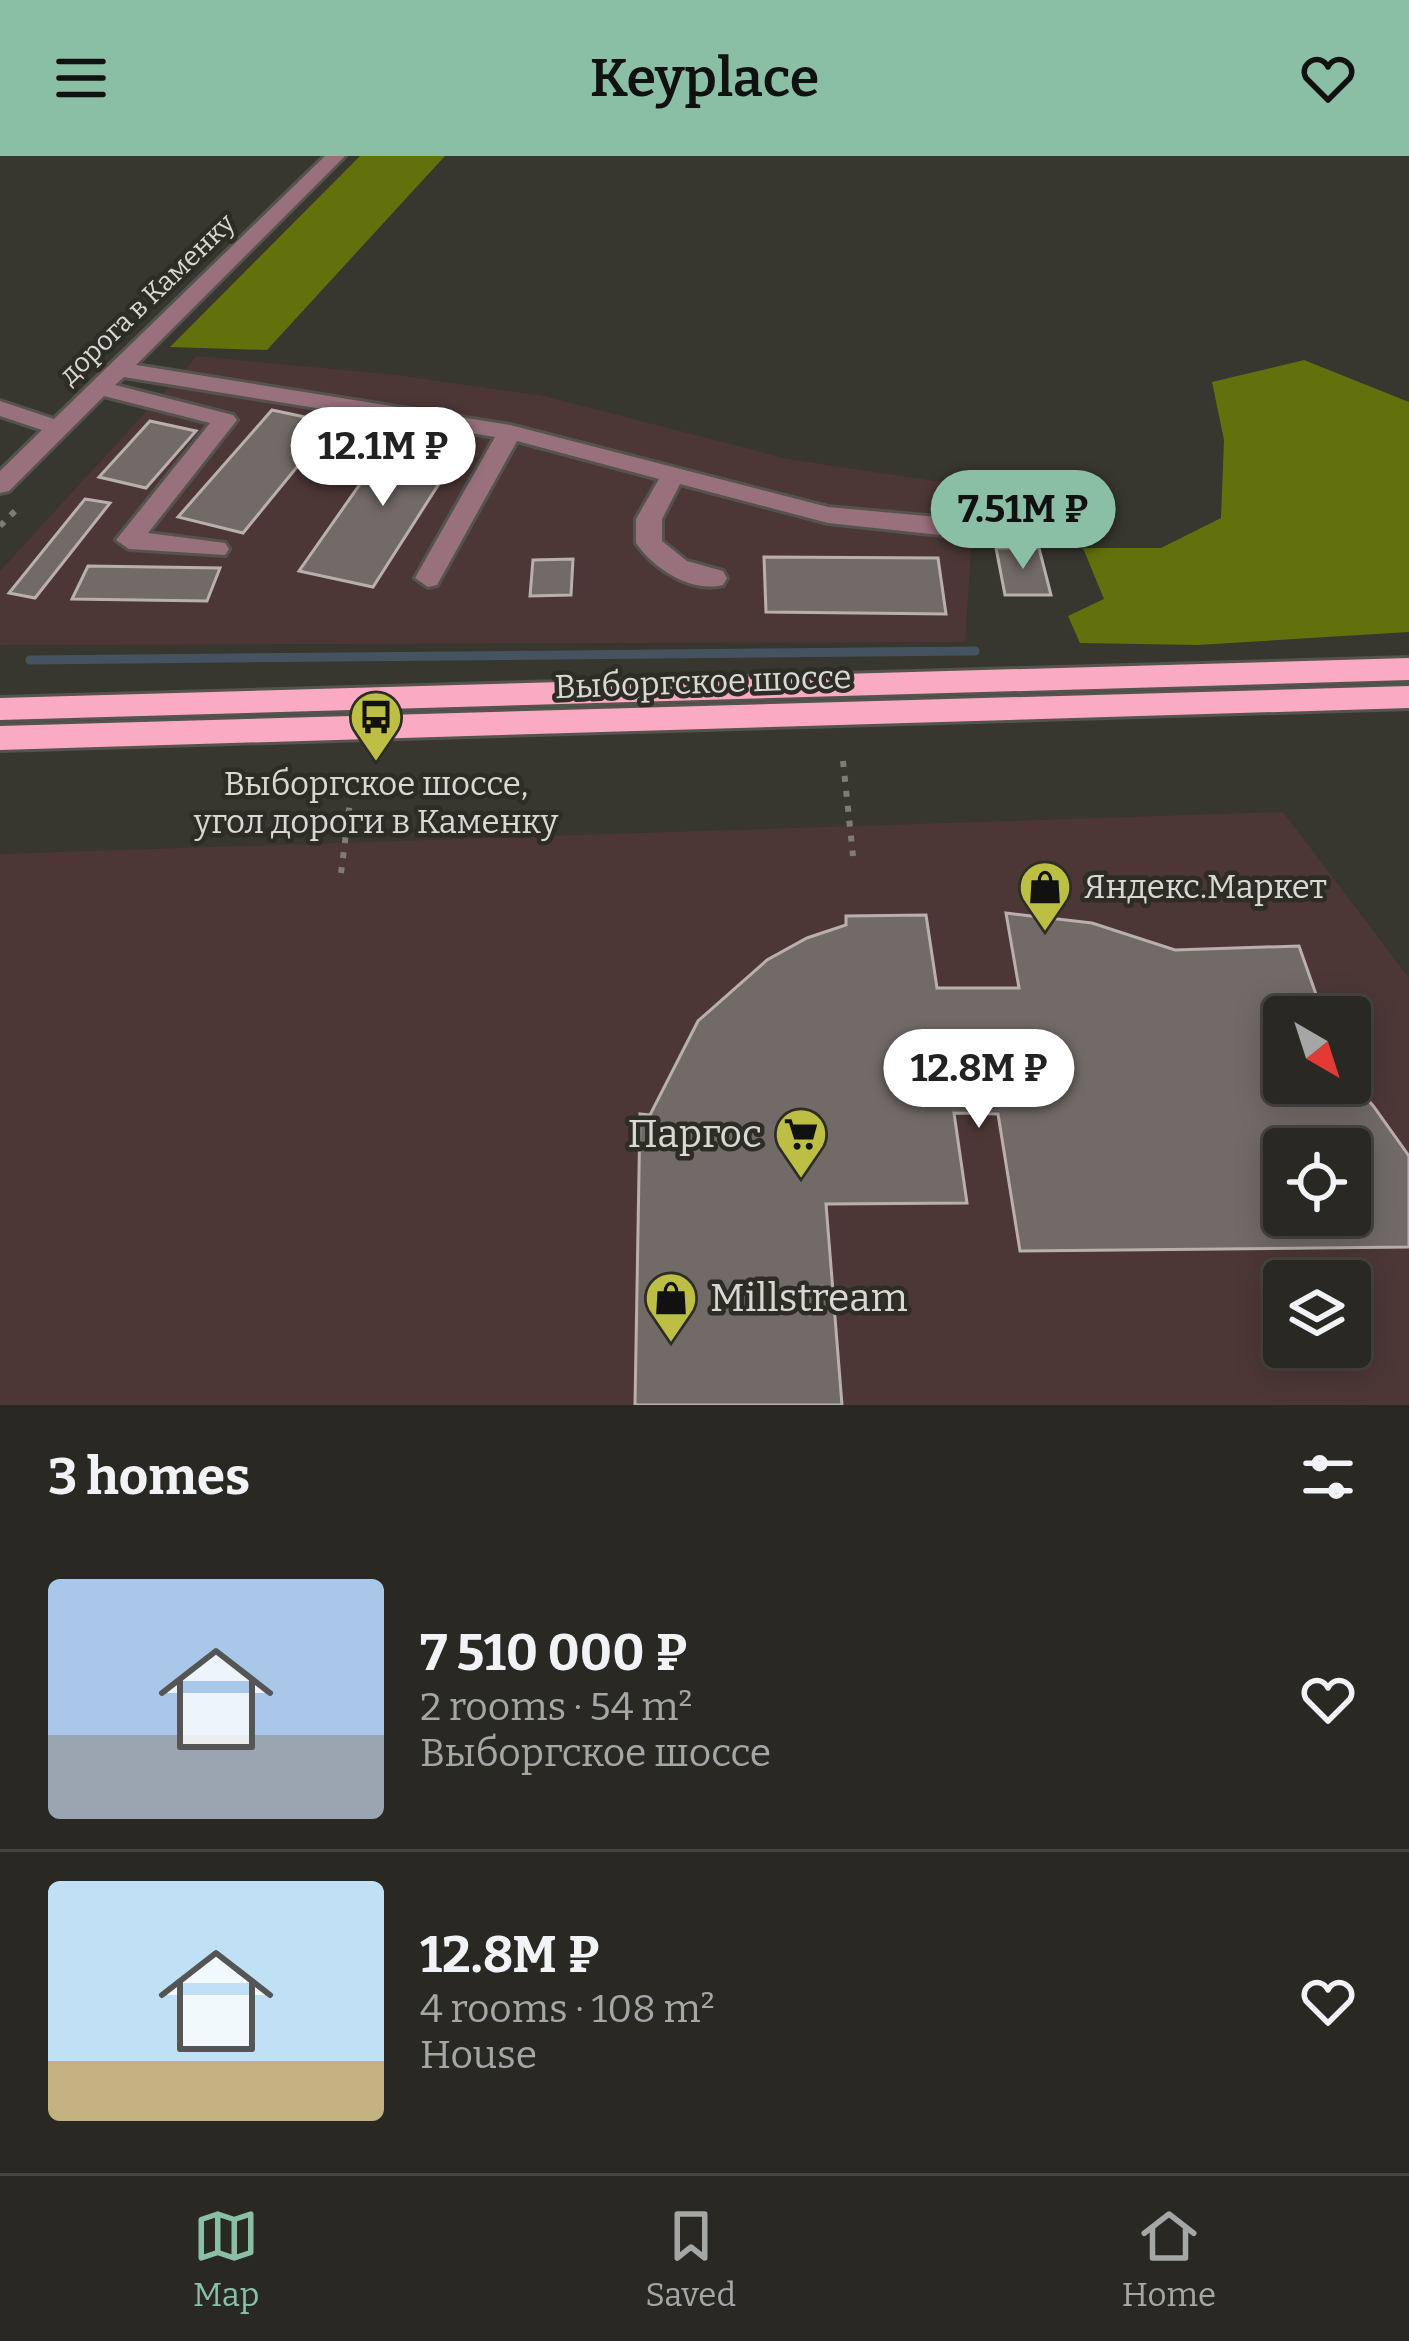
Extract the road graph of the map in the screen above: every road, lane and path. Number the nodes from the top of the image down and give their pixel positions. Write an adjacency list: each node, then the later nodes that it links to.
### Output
1 (336, 156): 2 (street, дорога в Каменку)
2 (109, 378): 4 (street, дорога в Каменку); 5 (street); 11 (street)
3 (0, 408): 4 (street)
4 (58, 428): 7 (street, дорога в Каменку)
5 (509, 432): 6 (street); 12 (street)
6 (673, 475): 10 (street); 13 (street)
7 (0, 485)
8 (22, 504): 9 (path)
9 (0, 526)
10 (959, 528)
11 (216, 550)
12 (428, 578)
13 (714, 578)
14 (1409, 669): 16 (main road, Выборгское шоссе)
15 (1409, 698): 17 (main road, Выборгское шоссе)
16 (0, 709)
17 (0, 738)
18 (843, 761): 20 (path)
19 (353, 778): 21 (path)
20 (853, 856)
21 (341, 873)

